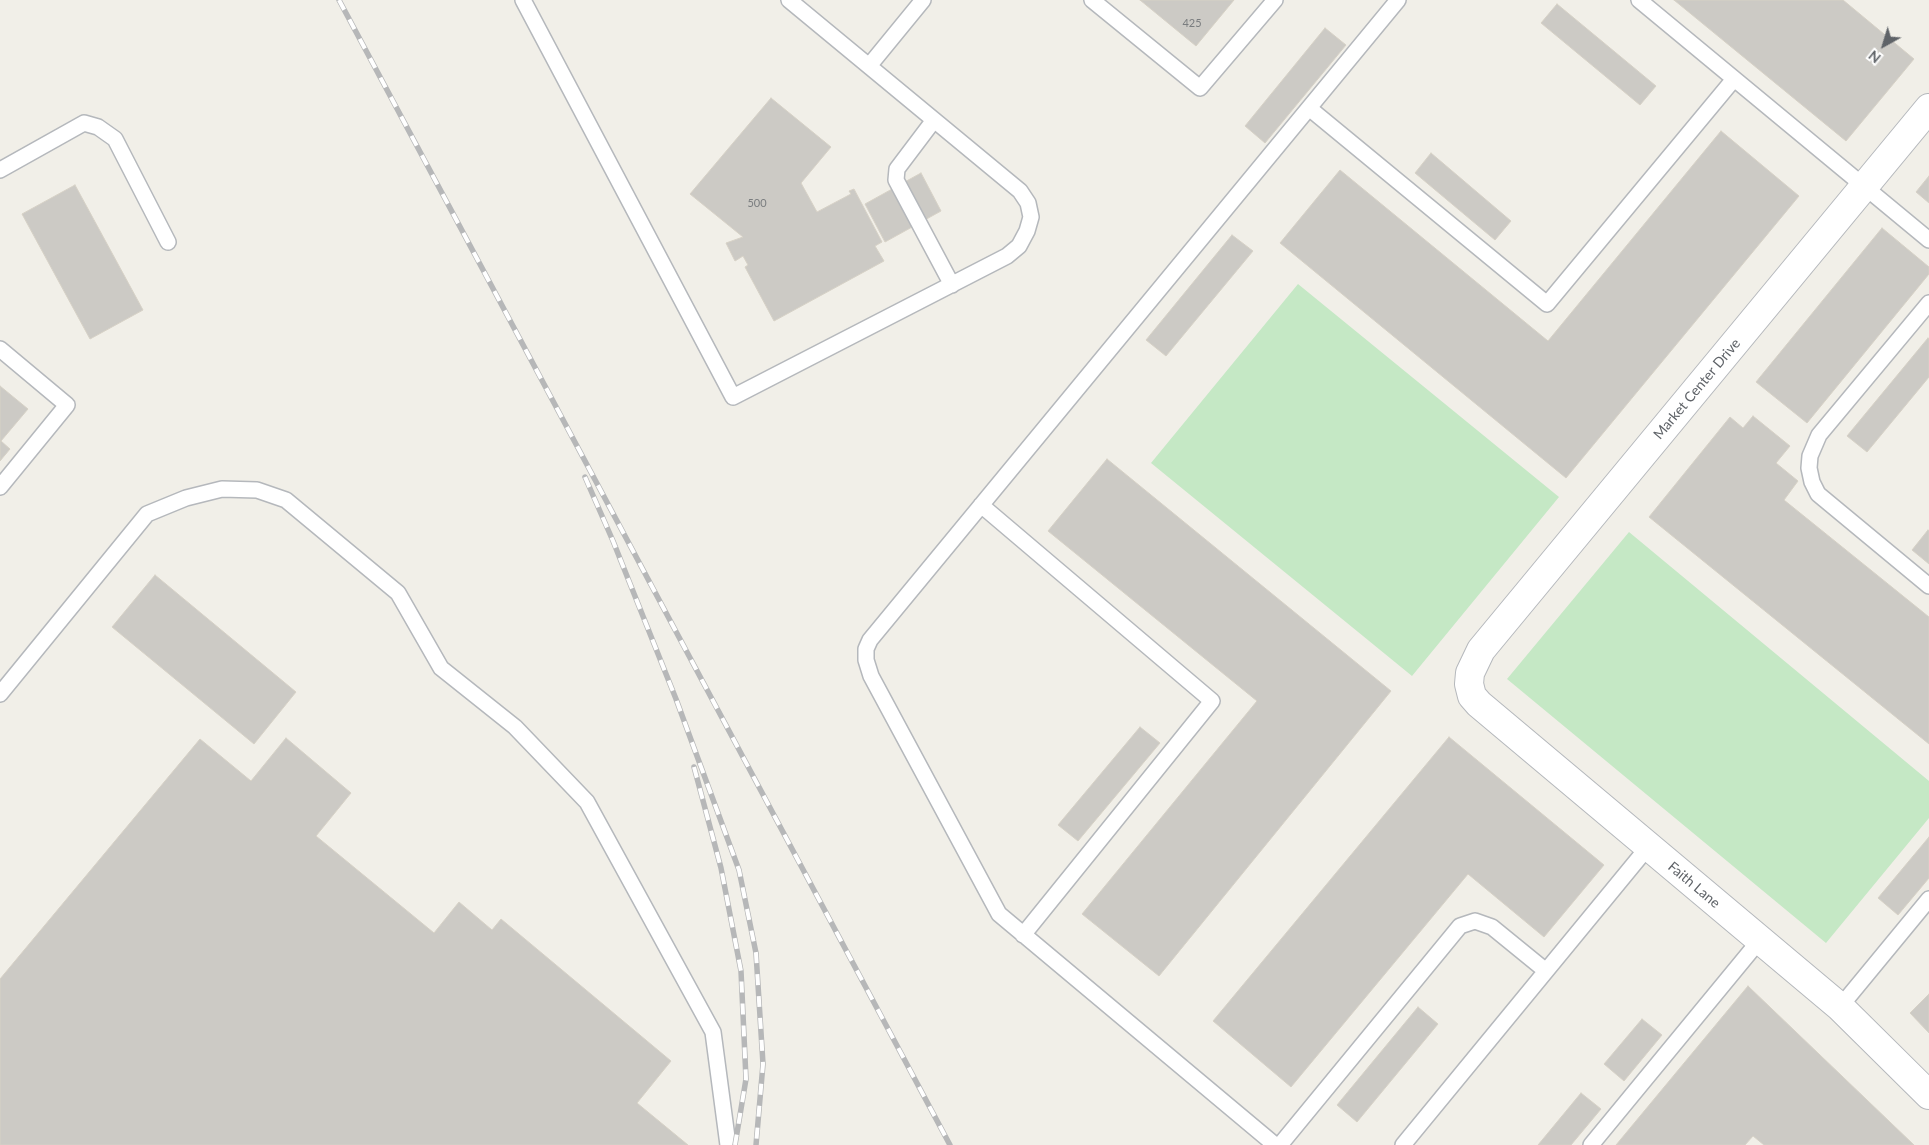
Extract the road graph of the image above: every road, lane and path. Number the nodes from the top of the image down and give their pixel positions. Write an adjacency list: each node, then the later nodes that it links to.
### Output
1 (522, 0): 17 (lane)
2 (789, 0): 8 (lane)
3 (923, 0): 8 (lane)
4 (1092, 0): 5 (lane)
5 (1275, 0)
6 (1398, 0): 10 (lane)
7 (1639, 0): 9 (lane)
8 (869, 66): 12 (lane)
9 (1734, 79): 10 (lane); 14 (lane)
10 (1309, 108): 21 (lane)
11 (1929, 108): 14 (street, Market Center Drive)
12 (934, 120): 17 (lane); 17 (lane)
13 (0, 170): 16 (lane)
14 (1864, 186): 15 (lane); 23 (street, Market Center Drive)
15 (1929, 240)
16 (168, 242)
17 (952, 285)
18 (1929, 303): 22 (lane)
19 (0, 349): 20 (lane)
20 (0, 487)
21 (981, 505): 27 (lane); 27 (lane)
22 (1929, 586)
23 (1470, 673): 25 (street, Faith Lane)
24 (0, 694): 32 (lane)
25 (1648, 847): 28 (street, Faith Lane); 29 (lane)
26 (1929, 899): 30 (lane)
27 (1023, 935): 33 (lane)
28 (1760, 941): 30 (street, Faith Lane); 36 (lane)
29 (1546, 971): 34 (lane); 35 (lane)
30 (1840, 1008): 31 (street, Faith Lane)
31 (1929, 1095)
32 (728, 1145)
33 (1276, 1145)
34 (1280, 1145)
35 (1403, 1145)
36 (1591, 1145)

